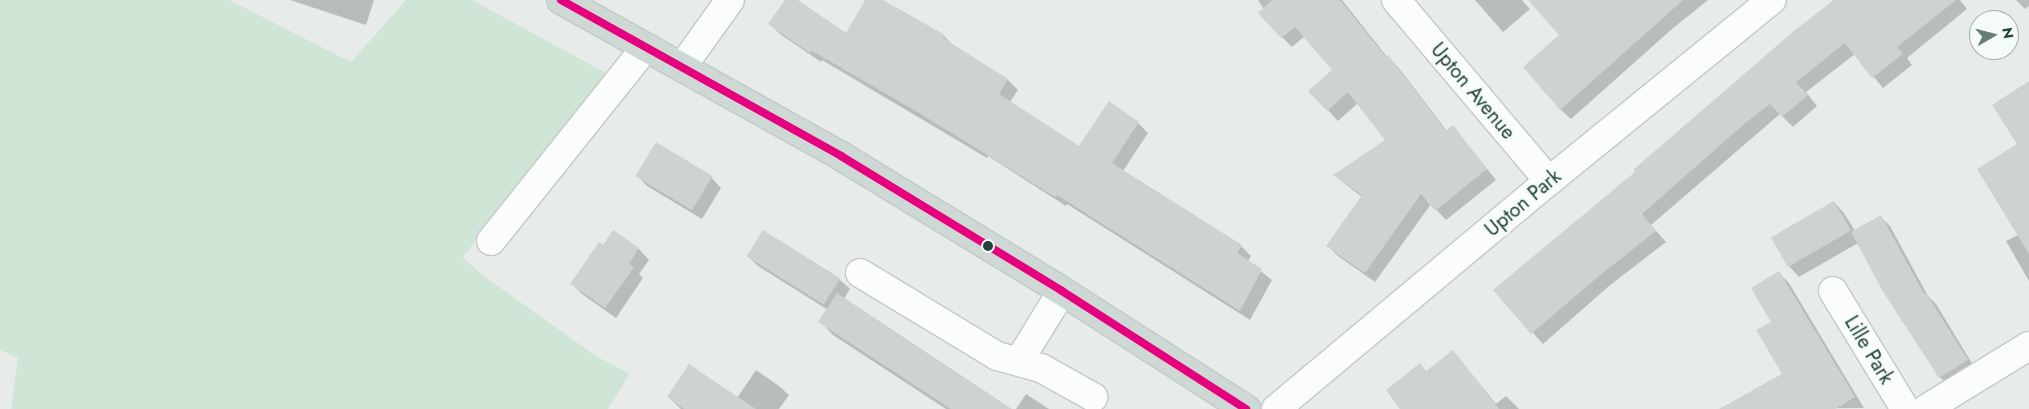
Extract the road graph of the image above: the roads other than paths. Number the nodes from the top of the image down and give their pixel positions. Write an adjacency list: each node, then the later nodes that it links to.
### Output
1 (561, 0): 5 (main road)
2 (730, 0): 6 (street)
3 (1396, 0): 7 (street, Upton Avenue)
4 (1772, 0): 7 (street, Upton Park)
5 (646, 47): 6 (main road); 8 (street)
6 (682, 67): 10 (main road)
7 (1549, 181): 16 (street, Upton Park)
8 (491, 241)
9 (860, 273): 13 (street)
10 (1062, 291): 13 (street); 15 (main road)
11 (1833, 291): 17 (street, Lille Park)
12 (2029, 346): 18 (street)
13 (1019, 361): 14 (street)
14 (1093, 397)
15 (1246, 409)
16 (1276, 409)
17 (1905, 409)
18 (1926, 409)

